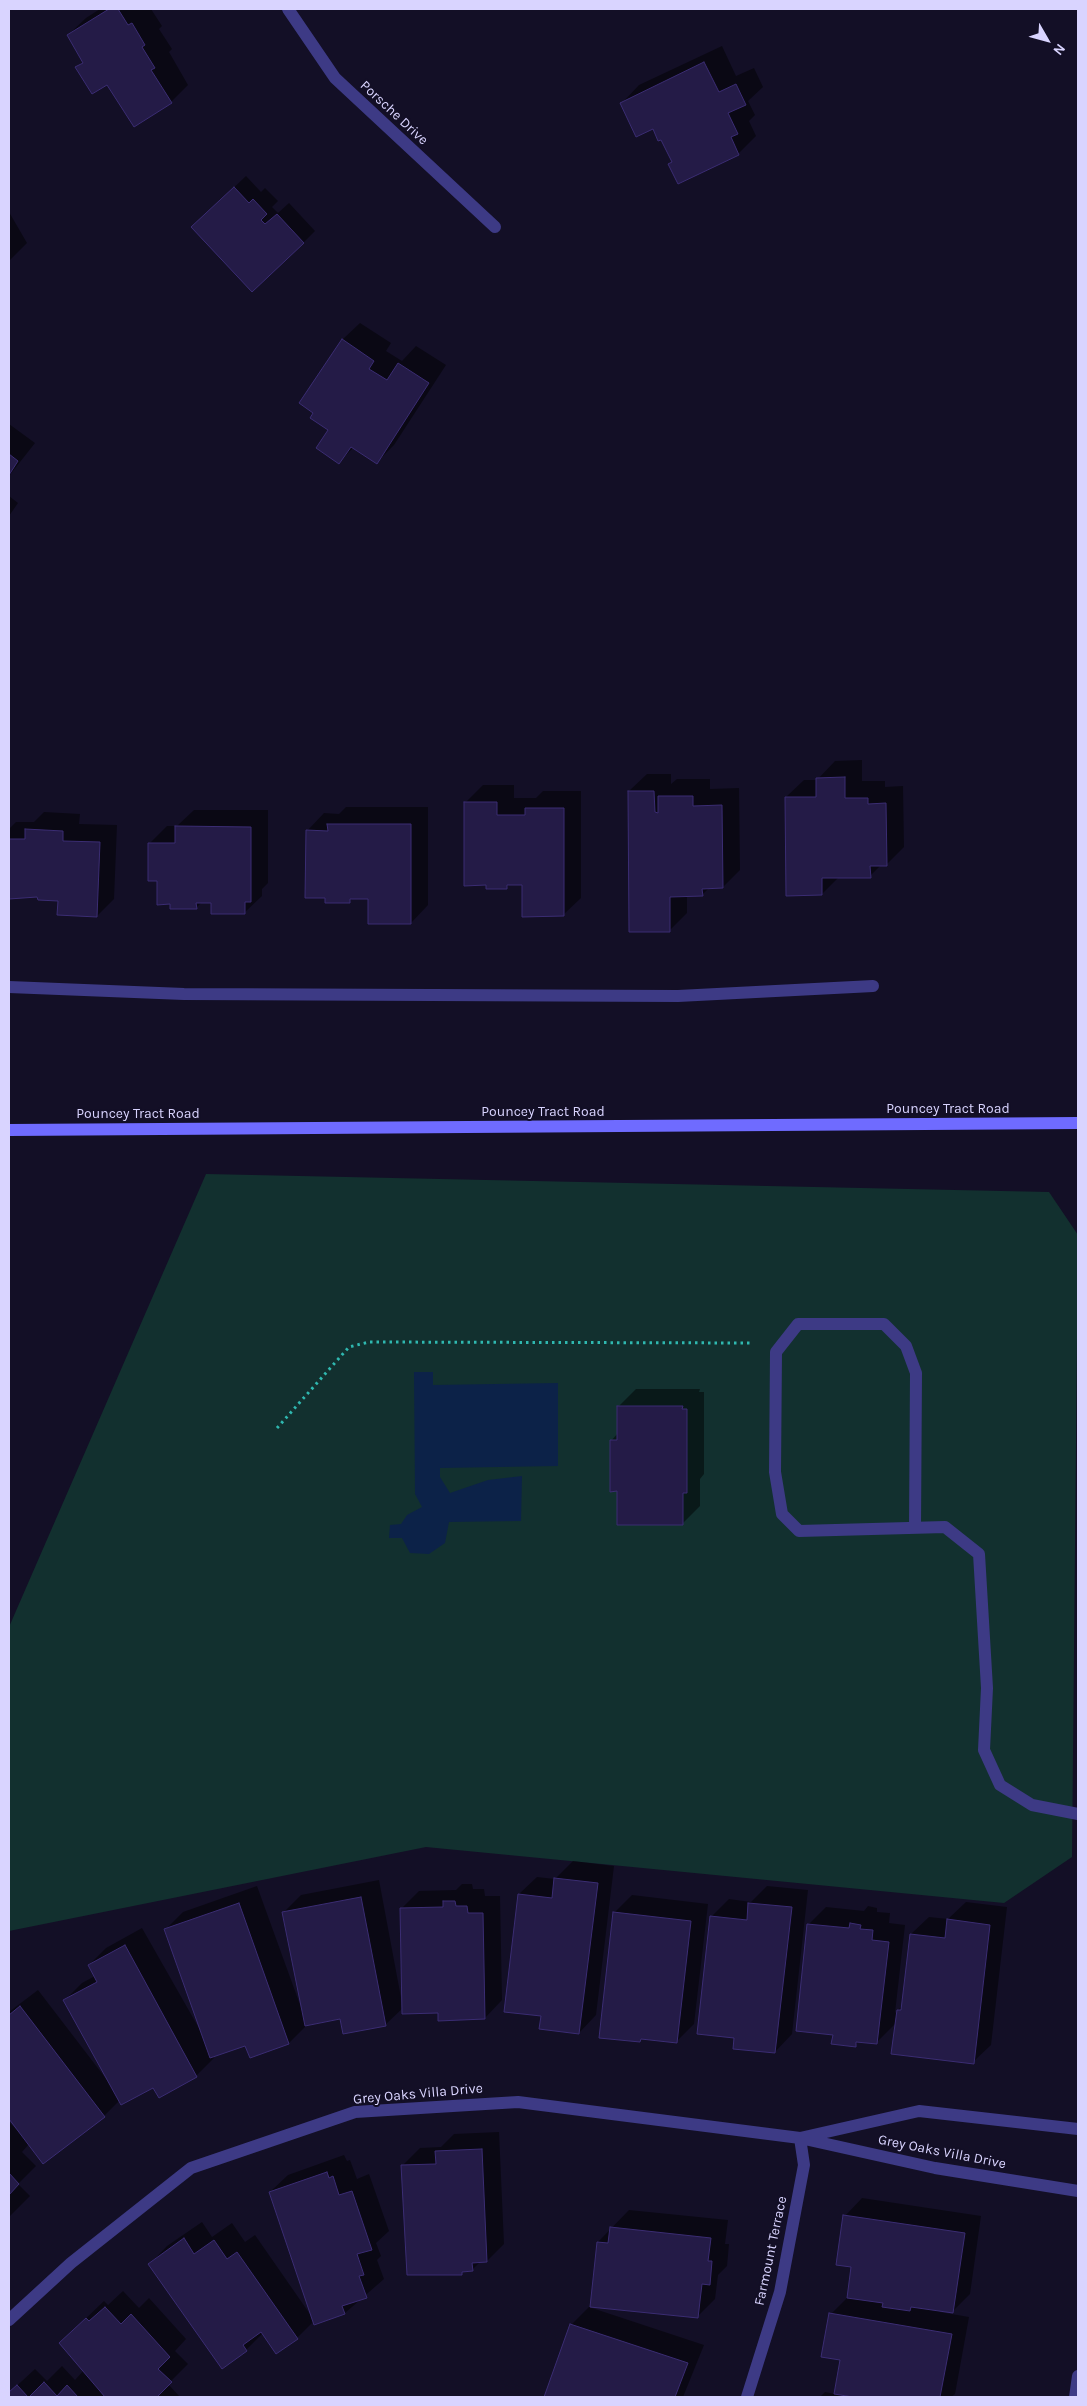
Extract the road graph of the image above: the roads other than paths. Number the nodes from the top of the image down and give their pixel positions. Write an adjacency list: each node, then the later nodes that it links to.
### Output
1 (288, 9): 2 (street, Porsche Drive)
2 (495, 227)
3 (873, 986): 4 (street)
4 (9, 987)
5 (1078, 1123): 6 (main road, Pouncey Tract Road)
6 (9, 1130)
7 (915, 1527): 7 (street); 8 (street)
8 (1078, 1814)
9 (1078, 2129): 10 (street, Grey Oaks Villa Drive)
10 (800, 2138): 11 (street, Grey Oaks Villa Drive); 12 (street, Grey Oaks Villa Drive); 14 (street, Farmount Terrace)
11 (1078, 2191)
12 (9, 2320)
13 (1078, 2376): 15 (street)
14 (747, 2397)
15 (1075, 2397)

